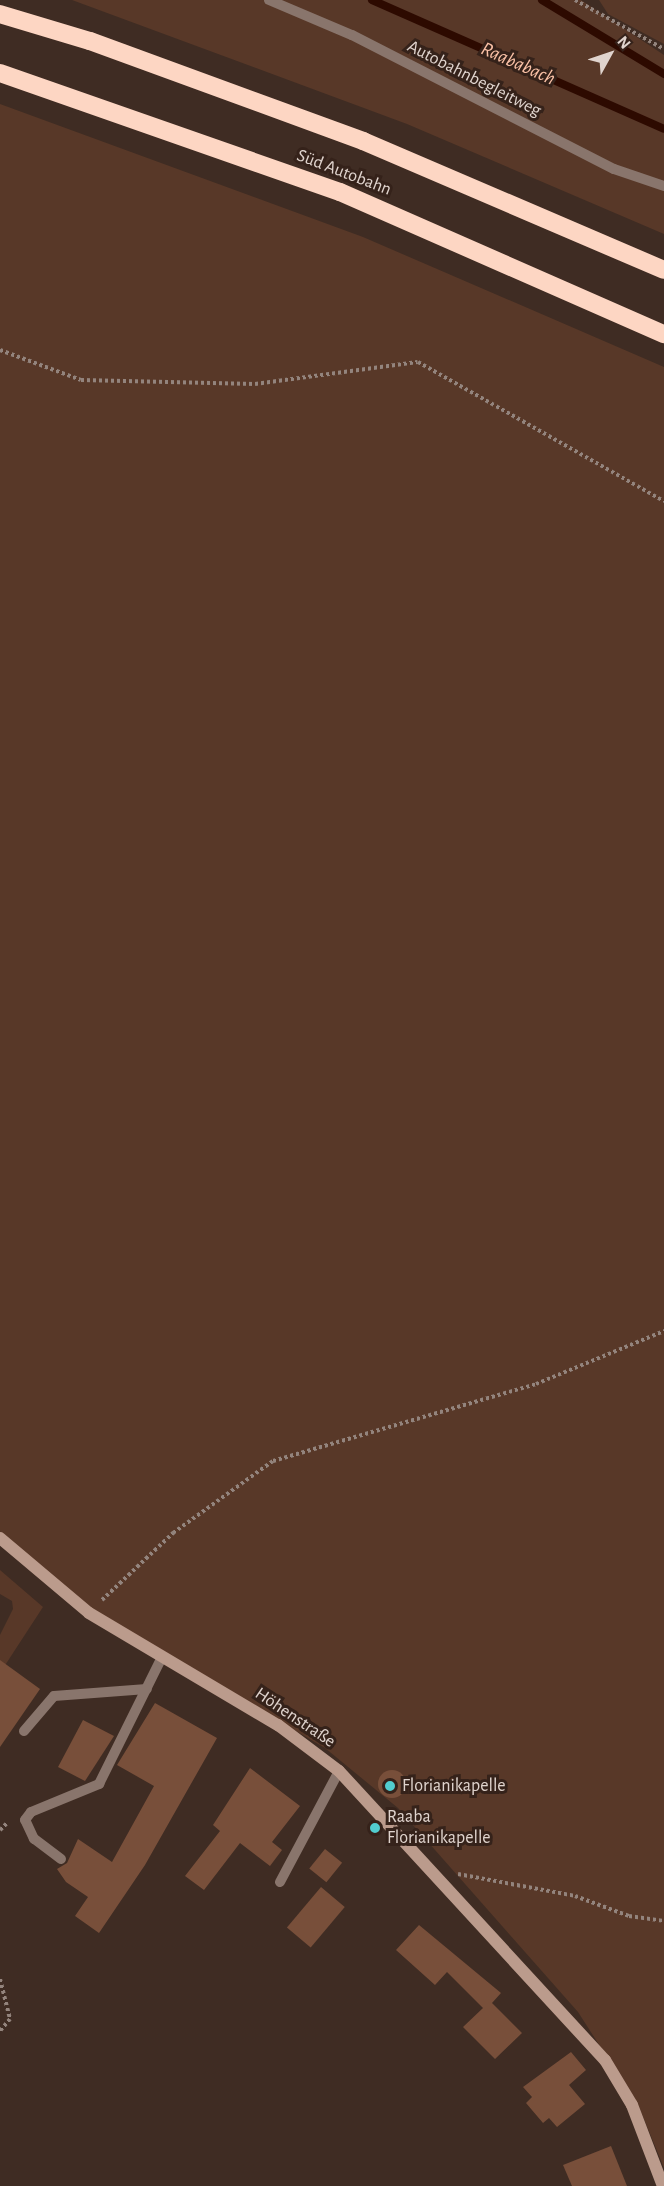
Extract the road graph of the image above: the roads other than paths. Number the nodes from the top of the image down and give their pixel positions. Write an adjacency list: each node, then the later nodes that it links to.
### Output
1 (270, 0): 4 (lane, Autobahnbegleitweg)
2 (0, 14): 5 (highway, Süd Autobahn)
3 (0, 73): 6 (highway, Süd Autobahn)
4 (664, 186)
5 (664, 270)
6 (664, 334)
7 (0, 1538): 8 (street, Höhenstraße)
8 (162, 1657): 9 (lane); 11 (street, Höhenstraße)
9 (147, 1689): 10 (lane); 12 (lane)
10 (24, 1731)
11 (339, 1771): 13 (lane); 14 (street, Höhenstraße)
12 (61, 1859)
13 (280, 1882)
14 (663, 2186)

